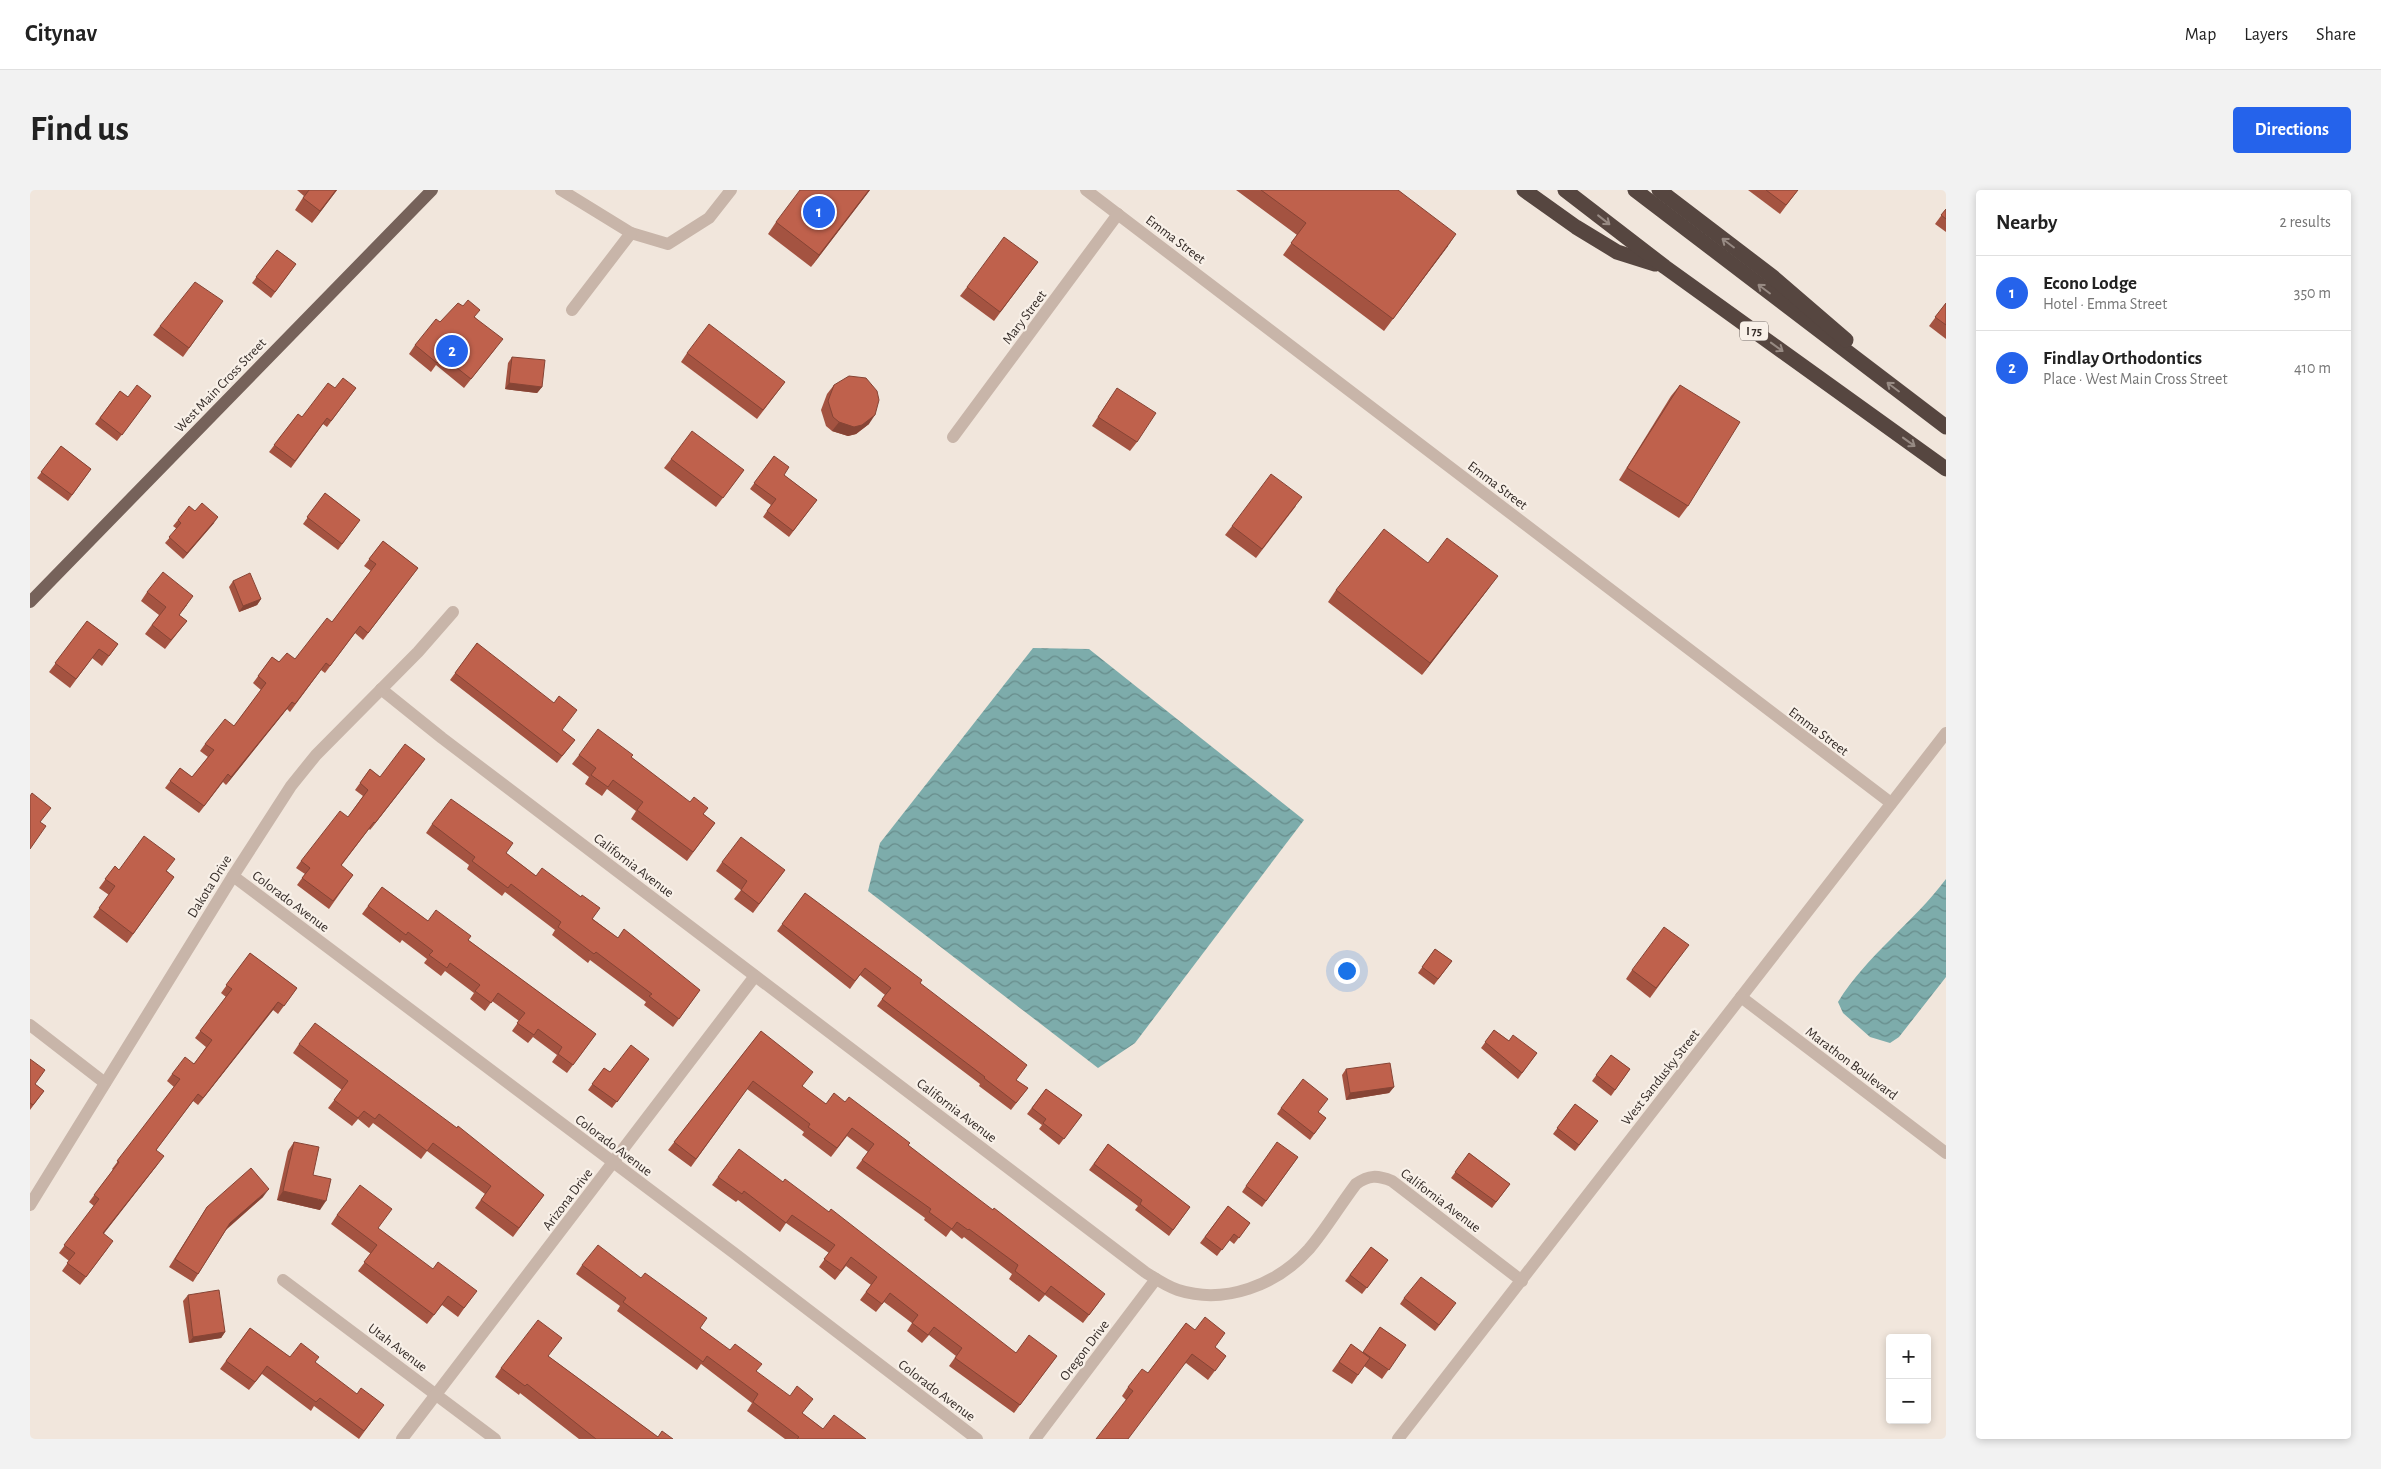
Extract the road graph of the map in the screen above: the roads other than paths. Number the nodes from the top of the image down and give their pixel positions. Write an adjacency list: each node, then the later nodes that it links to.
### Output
1 (432, 190): 17 (main road, West Main Cross Street)
2 (561, 190): 10 (street)
3 (731, 190): 10 (street)
4 (1086, 190): 9 (street, Emma Street)
5 (1524, 190): 11 (highway)
6 (1565, 190): 11 (highway, I 75, one-way to 11)
7 (1635, 190): 13 (highway, one-way to 7)
8 (1659, 190): 13 (highway, one-way to 8)
9 (1118, 214): 15 (street, Mary Street); 21 (street, Emma Street)
10 (631, 233): 12 (street)
11 (1665, 267): 16 (highway, I 75, one-way to 16)
12 (572, 310)
13 (1868, 368): 14 (highway, one-way to 13)
14 (1946, 427)
15 (953, 437)
16 (1946, 469)
17 (30, 602)
18 (453, 612): 19 (street, Dakota Drive)
19 (381, 689): 22 (street, Dakota Drive); 23 (street, California Avenue)
20 (1946, 733): 21 (street, West Sandusky Street)
21 (1891, 803): 24 (street, West Sandusky Street)
22 (233, 876): 26 (street, Dakota Drive); 28 (street, Colorado Avenue)
23 (756, 976): 28 (street, Arizona Drive); 30 (street, California Avenue)
24 (1741, 997): 27 (street, Marathon Boulevard); 32 (street, West Sandusky Street)
25 (30, 1025): 26 (street)
26 (105, 1083): 29 (street, Dakota Drive)
27 (1946, 1154)
28 (613, 1163): 33 (street, Arizona Drive); 36 (street, Colorado Avenue)
29 (30, 1205)
30 (1156, 1279): 32 (street, California Avenue); 37 (street, Oregon Drive)
31 (283, 1280): 33 (street, Utah Avenue)
32 (1522, 1281): 38 (street, West Sandusky Street)
33 (436, 1394): 34 (street, Arizona Drive); 35 (street, Utah Avenue)
34 (402, 1439)
35 (495, 1439)
36 (977, 1439)
37 (1035, 1439)
38 (1398, 1439)

